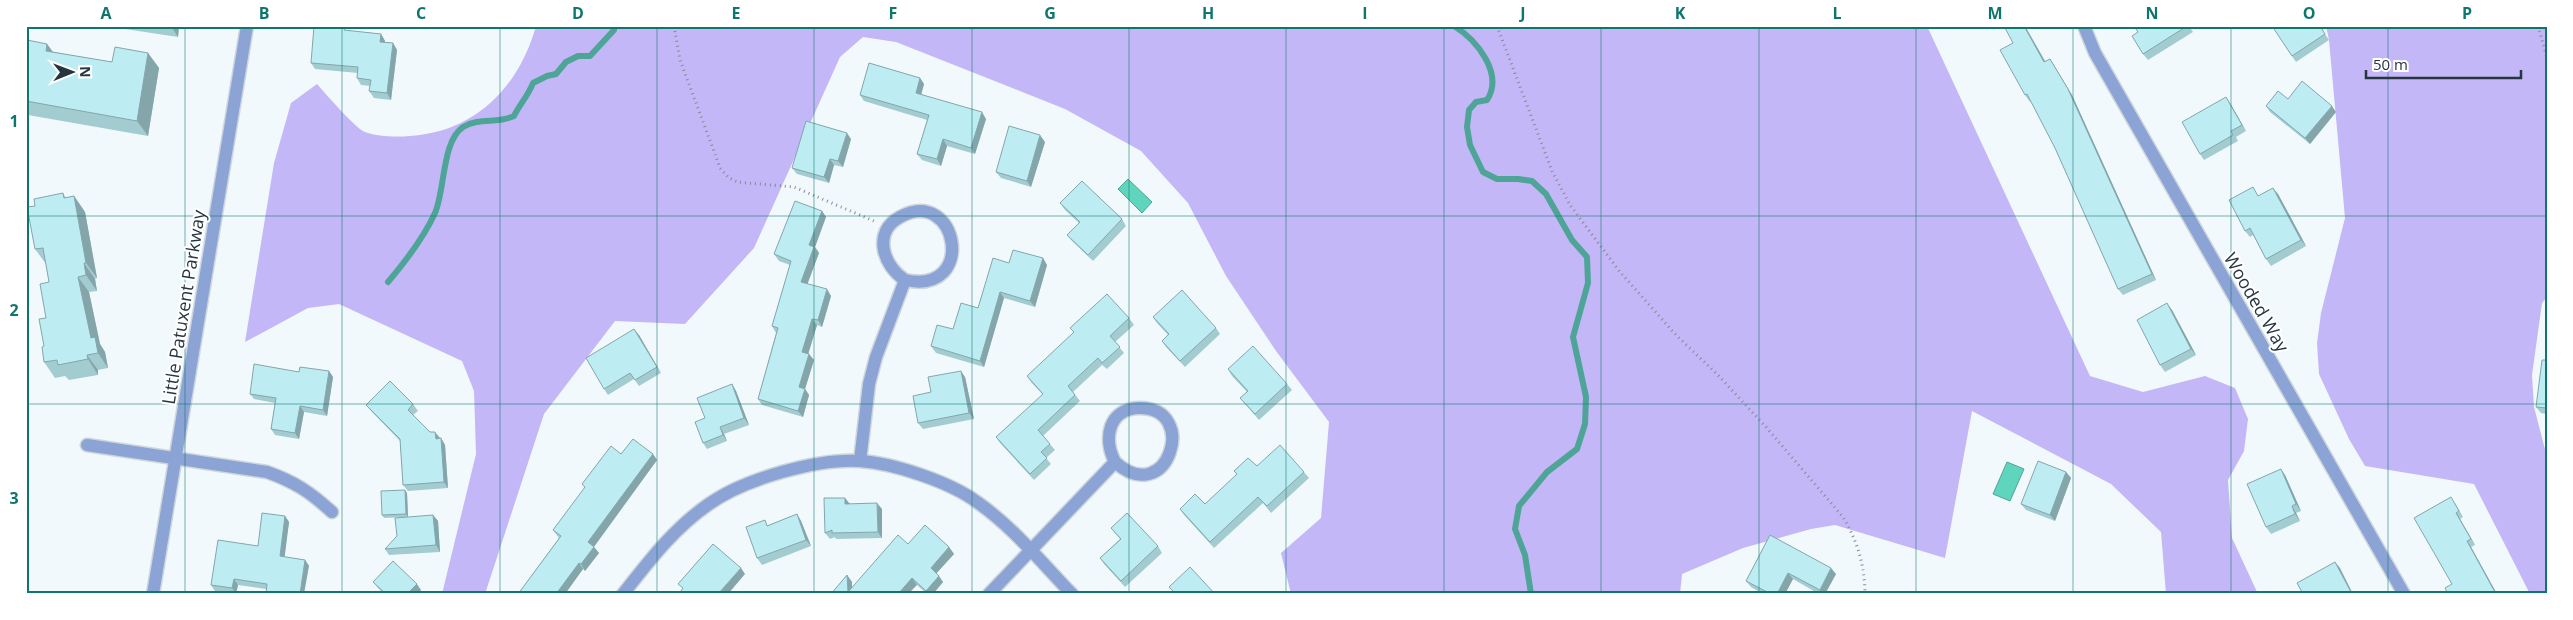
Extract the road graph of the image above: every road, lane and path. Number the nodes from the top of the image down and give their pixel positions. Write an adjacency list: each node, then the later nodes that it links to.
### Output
1 (247, 26): 10 (street, Little Patuxent Parkway)
2 (674, 26): 7 (path)
3 (1497, 26): 19 (path)
4 (2084, 26): 20 (street, Wooded Way)
5 (2538, 26): 6 (path)
6 (2547, 58)
7 (888, 228): 8 (street); 8 (street)
8 (905, 280): 11 (street)
9 (87, 445): 10 (street)
10 (176, 458): 13 (street); 15 (street, Little Patuxent Parkway)
11 (860, 461): 14 (street); 16 (street)
12 (1115, 462): 12 (street); 14 (street)
13 (332, 512)
14 (1030, 550): 17 (street); 18 (street)
15 (152, 594)
16 (624, 594)
17 (989, 594)
18 (1072, 594)
19 (1866, 594)
20 (2404, 594)

